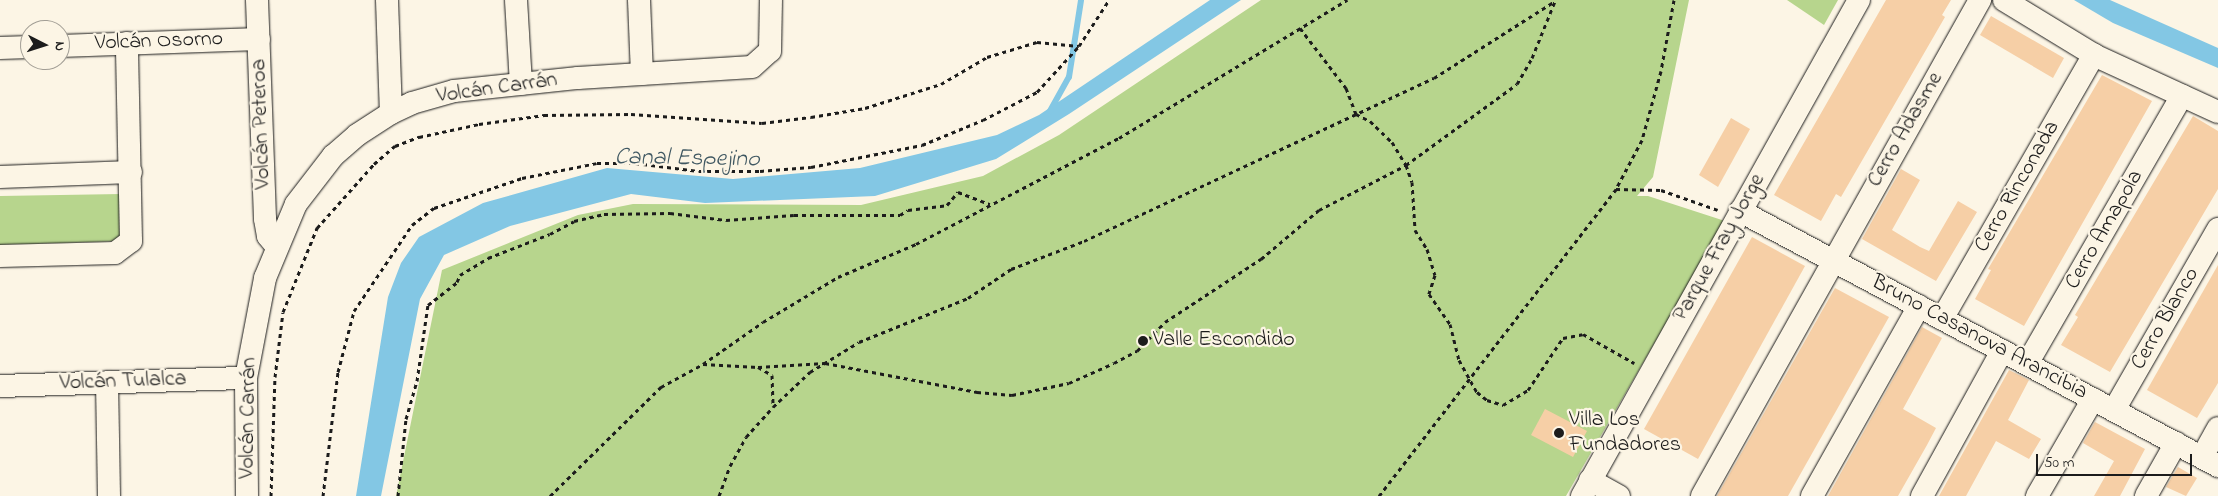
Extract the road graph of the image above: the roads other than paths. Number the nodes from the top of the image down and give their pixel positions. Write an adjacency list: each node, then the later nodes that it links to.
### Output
1 (257, 0): 9 (street, Volcán Peteroa)
2 (387, 0): 19 (street)
3 (516, 0): 16 (street)
4 (639, 0): 15 (street)
5 (771, 0): 15 (street, Volcán Carrán)
6 (1859, 0): 22 (street, Parque Fray Jorge)
7 (1980, 0): 26 (street, Cerro Adasme)
8 (2004, 0): 14 (street)
9 (259, 39): 10 (street, Volcán Osorno); 24 (street, Volcán Peteroa)
10 (128, 43): 11 (street, Volcán Osorno); 20 (street)
11 (70, 46)
12 (20, 47): 13 (street)
13 (0, 48)
14 (2094, 56): 17 (street); 28 (street, Cerro Rinconada)
15 (642, 74): 16 (street, Volcán Carrán)
16 (521, 84): 19 (street, Volcán Carrán)
17 (2182, 96): 18 (street); 30 (street, Cerro Amapola)
18 (2218, 112)
19 (392, 113): 24 (street, Volcán Carrán)
20 (131, 172): 21 (street); 25 (street)
21 (0, 177)
22 (1738, 214): 26 (street, Bruno Casanova Arancibia); 39 (street, Parque Fray Jorge)
23 (2218, 229): 35 (street, Cerro Blanco)
24 (276, 246): 31 (street, Volcán Carrán)
25 (0, 256)
26 (1832, 260): 27 (street, Bruno Casanova Arancibia); 43 (street, Cerro Adasme)
27 (1919, 306): 28 (street, Bruno Casanova Arancibia); 44 (street)
28 (1942, 319): 29 (street, Bruno Casanova Arancibia)
29 (2002, 350): 30 (street, Bruno Casanova Arancibia); 45 (street)
30 (2027, 364): 34 (street, Bruno Casanova Arancibia)
31 (246, 378): 32 (street, Volcán Tulalca); 41 (street, Volcán Carrán)
32 (107, 382): 33 (street, Volcán Tulalca); 40 (street)
33 (0, 386)
34 (2093, 399): 35 (street, Bruno Casanova Arancibia); 46 (street)
35 (2114, 410): 37 (street, Bruno Casanova Arancibia)
36 (2218, 428): 38 (street)
37 (2176, 443): 38 (street, Bruno Casanova Arancibia); 47 (street)
38 (2210, 461)
39 (1586, 488): 42 (street)
40 (109, 496)
41 (247, 496)
42 (1619, 496)
43 (1702, 496)
44 (1812, 496)
45 (1922, 496)
46 (2037, 496)
47 (2146, 496)

